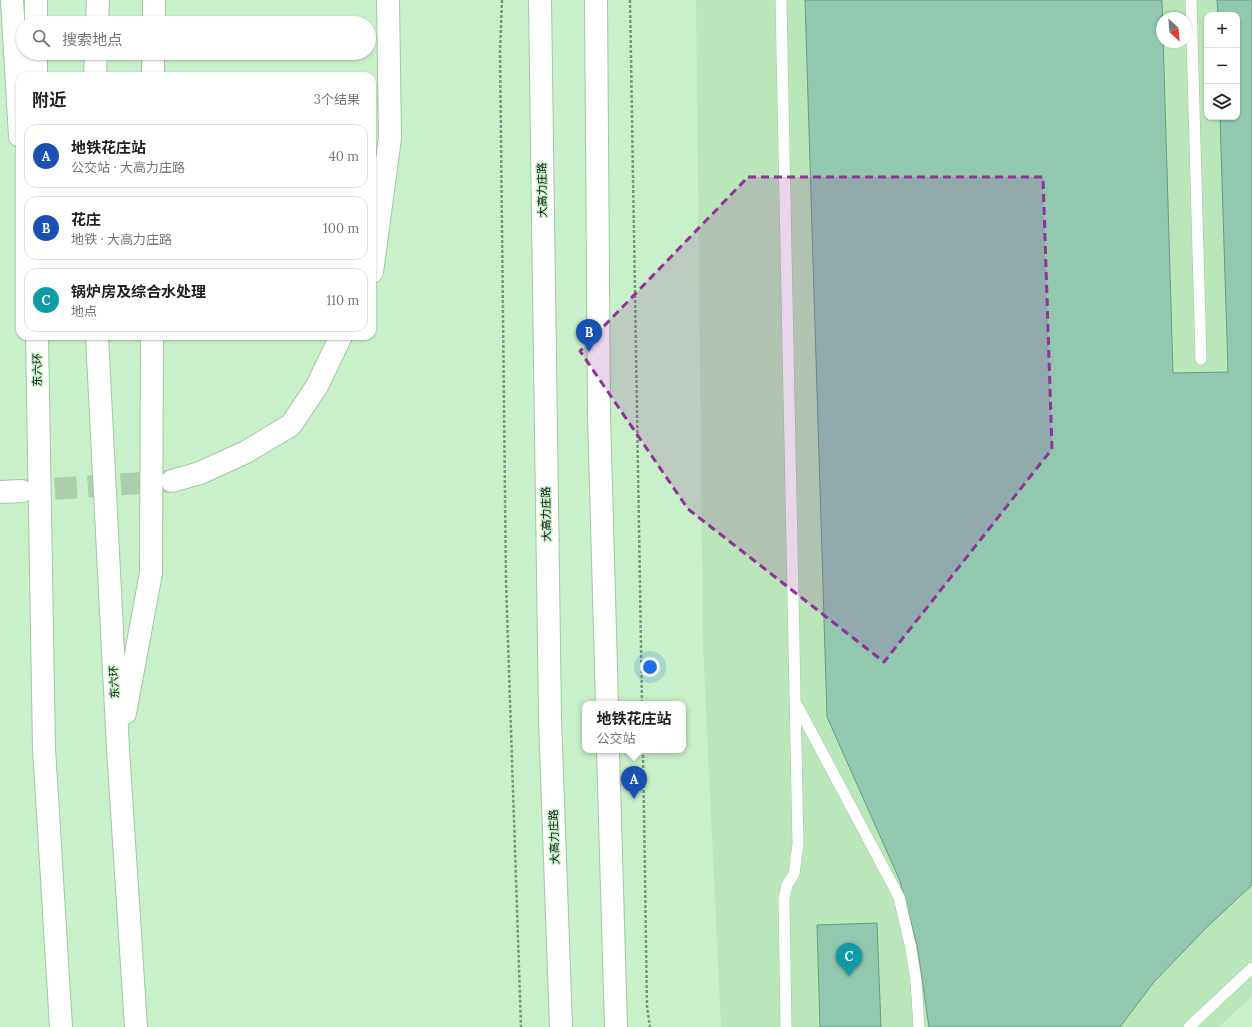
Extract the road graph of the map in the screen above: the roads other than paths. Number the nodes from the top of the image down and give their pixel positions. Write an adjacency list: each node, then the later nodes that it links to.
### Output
1 (12, 0): 16 (main road)
2 (36, 0): 10 (main road)
3 (98, 0): 11 (main road)
4 (154, 0): 12 (main road)
5 (388, 0): 20 (main road)
6 (540, 0): 38 (main road, 大高力庄路)
7 (596, 0): 31 (main road)
8 (781, 0): 32 (lane)
9 (1191, 0): 26 (lane)
10 (36, 16)
11 (97, 16)
12 (154, 16)
13 (36, 60): 17 (main road)
14 (96, 60): 18 (main road)
15 (153, 60): 19 (main road)
16 (16, 72)
17 (36, 72)
18 (95, 72)
19 (153, 72)
20 (376, 242)
21 (31, 340): 27 (main road)
22 (37, 340): 27 (main road, 东六环)
23 (97, 340): 33 (main road, 东六环)
24 (152, 340): 33 (main road)
25 (339, 340): 28 (main road)
26 (1201, 359)
27 (37, 434): 36 (main road, 东六环)
28 (172, 481)
29 (0, 492): 30 (main road)
30 (22, 492)
31 (607, 701)
32 (796, 704): 40 (lane); 41 (lane)
33 (118, 749): 37 (main road, 东六环)
34 (608, 753): 39 (main road)
35 (1252, 968): 42 (lane)
36 (61, 1027)
37 (136, 1027)
38 (561, 1027)
39 (616, 1027)
40 (786, 1027)
41 (919, 1027)
42 (1189, 1027)

